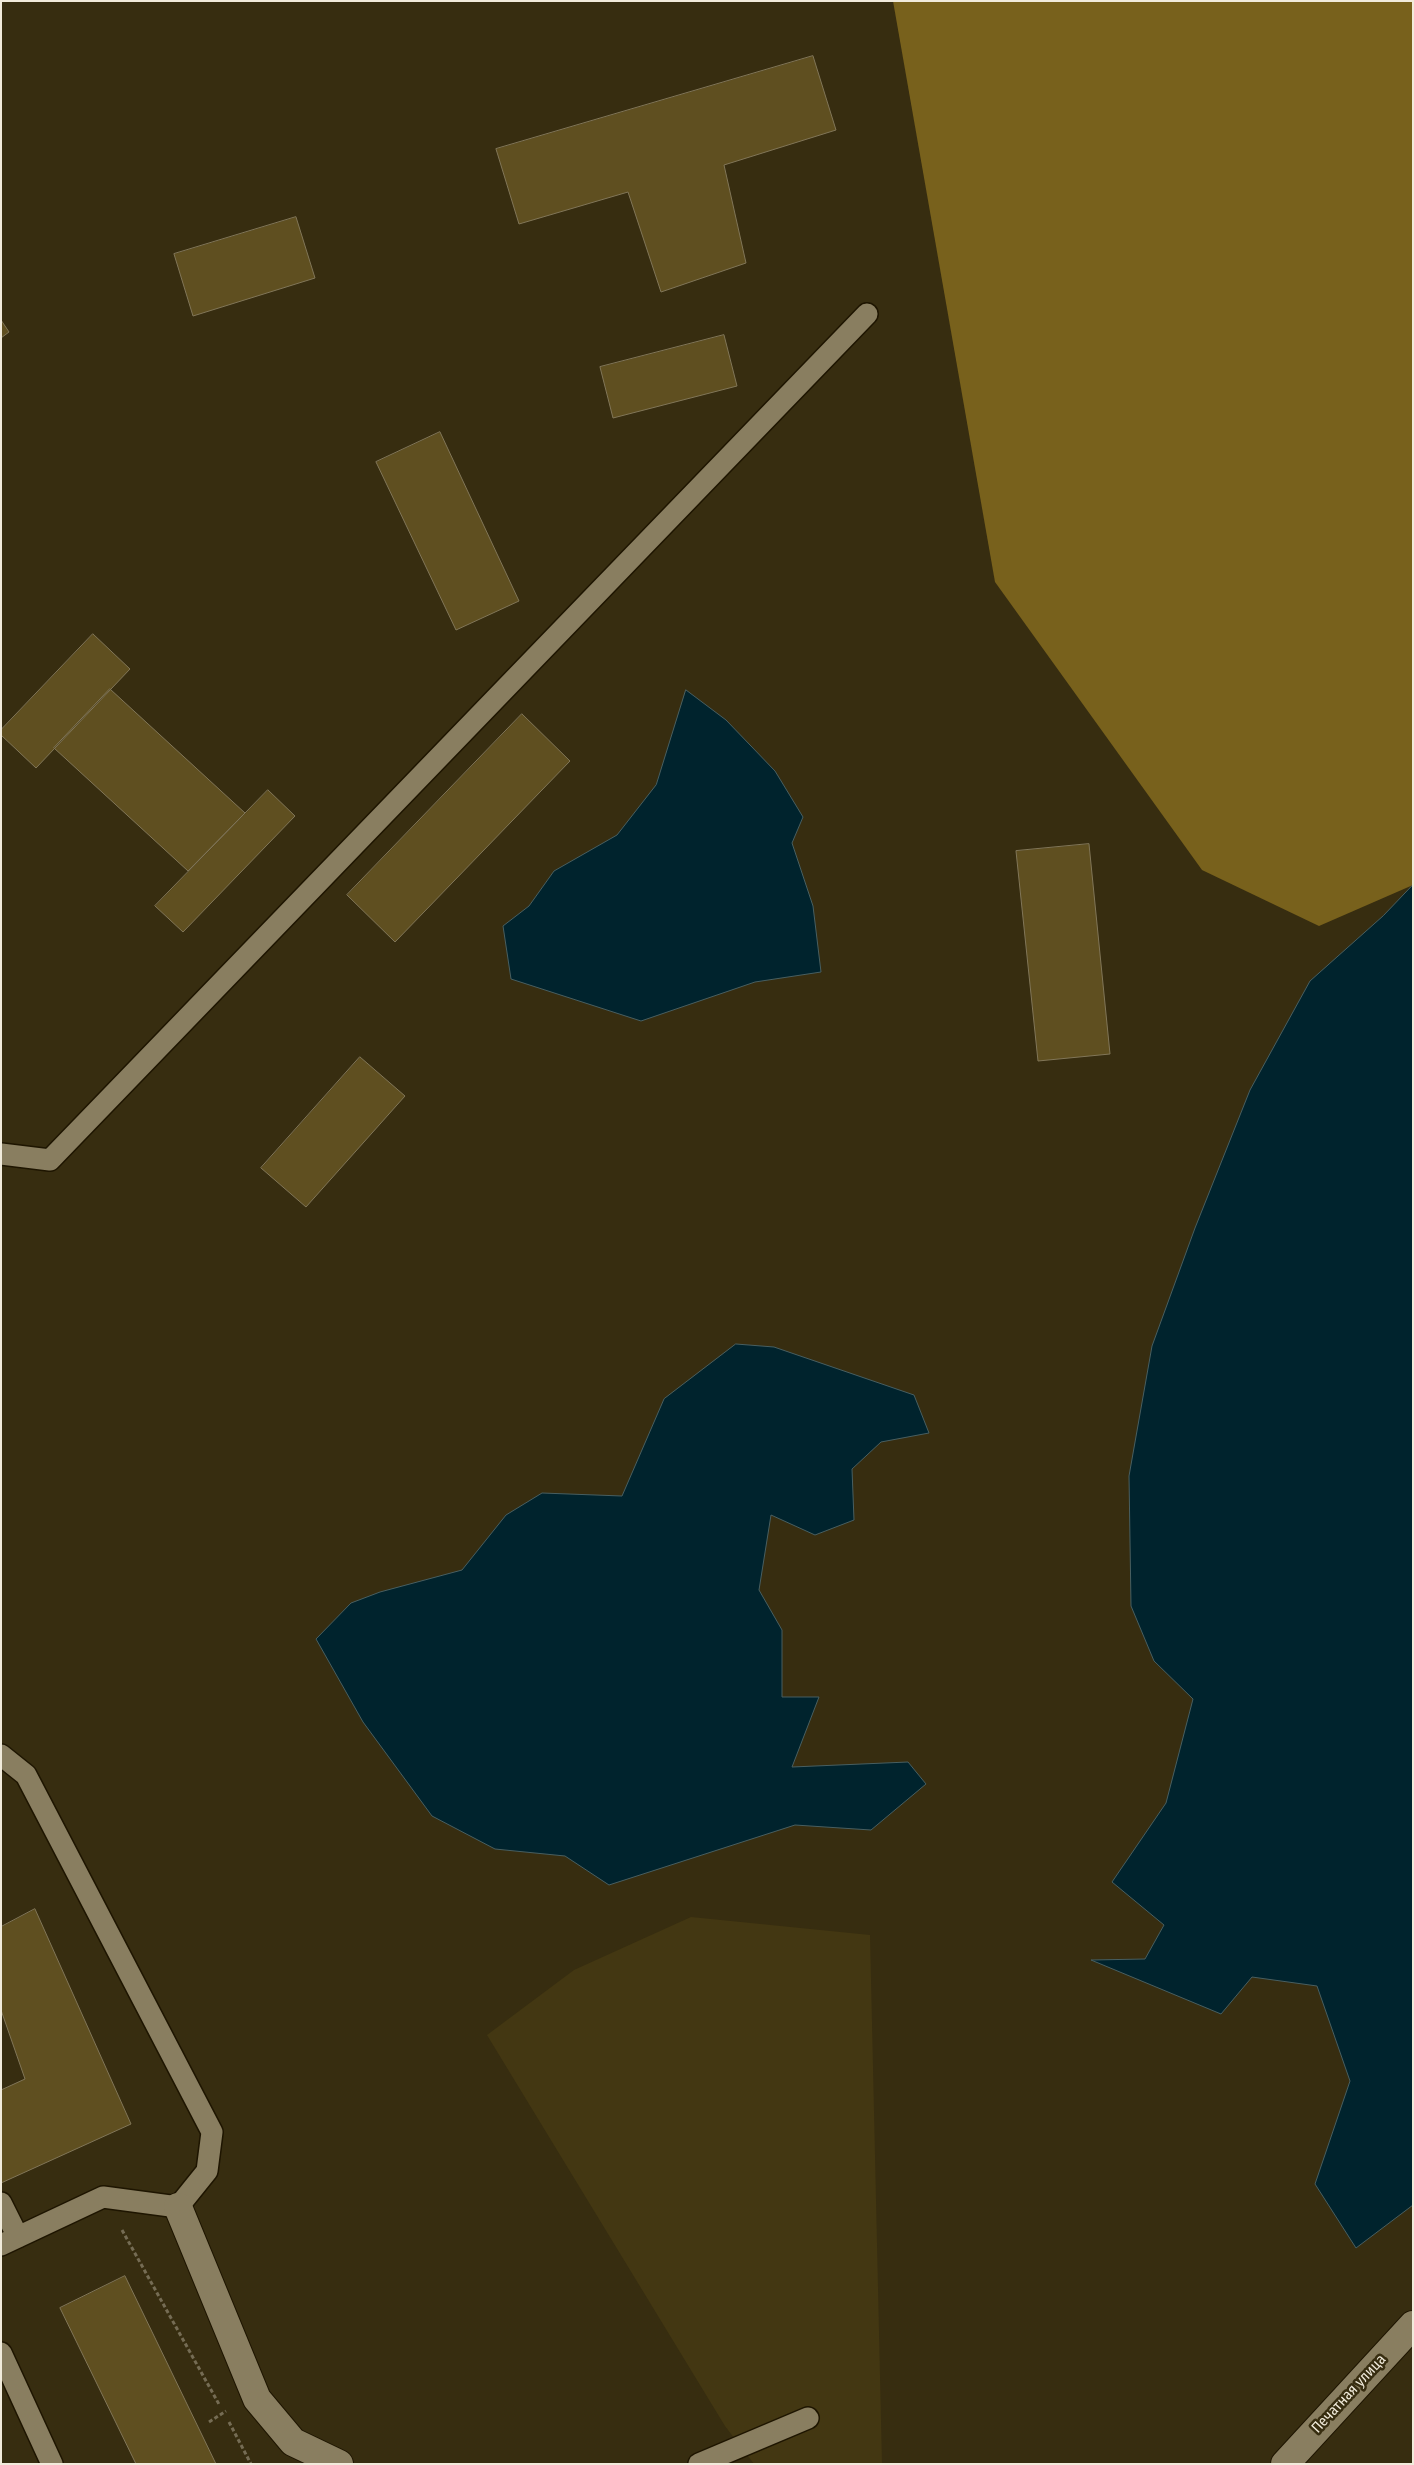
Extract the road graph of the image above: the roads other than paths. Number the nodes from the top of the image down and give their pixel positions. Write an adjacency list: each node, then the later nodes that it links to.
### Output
1 (867, 314): 2 (lane)
2 (1, 1154)
3 (1, 1754): 5 (lane)
4 (1, 2203): 6 (lane)
5 (178, 2207): 6 (lane); 11 (street)
6 (10, 2241)
7 (1413, 2325): 13 (street, Печатная улица)
8 (1, 2353): 10 (lane)
9 (808, 2418): 12 (lane)
10 (52, 2464)
11 (340, 2464)
12 (699, 2464)
13 (1285, 2464)

